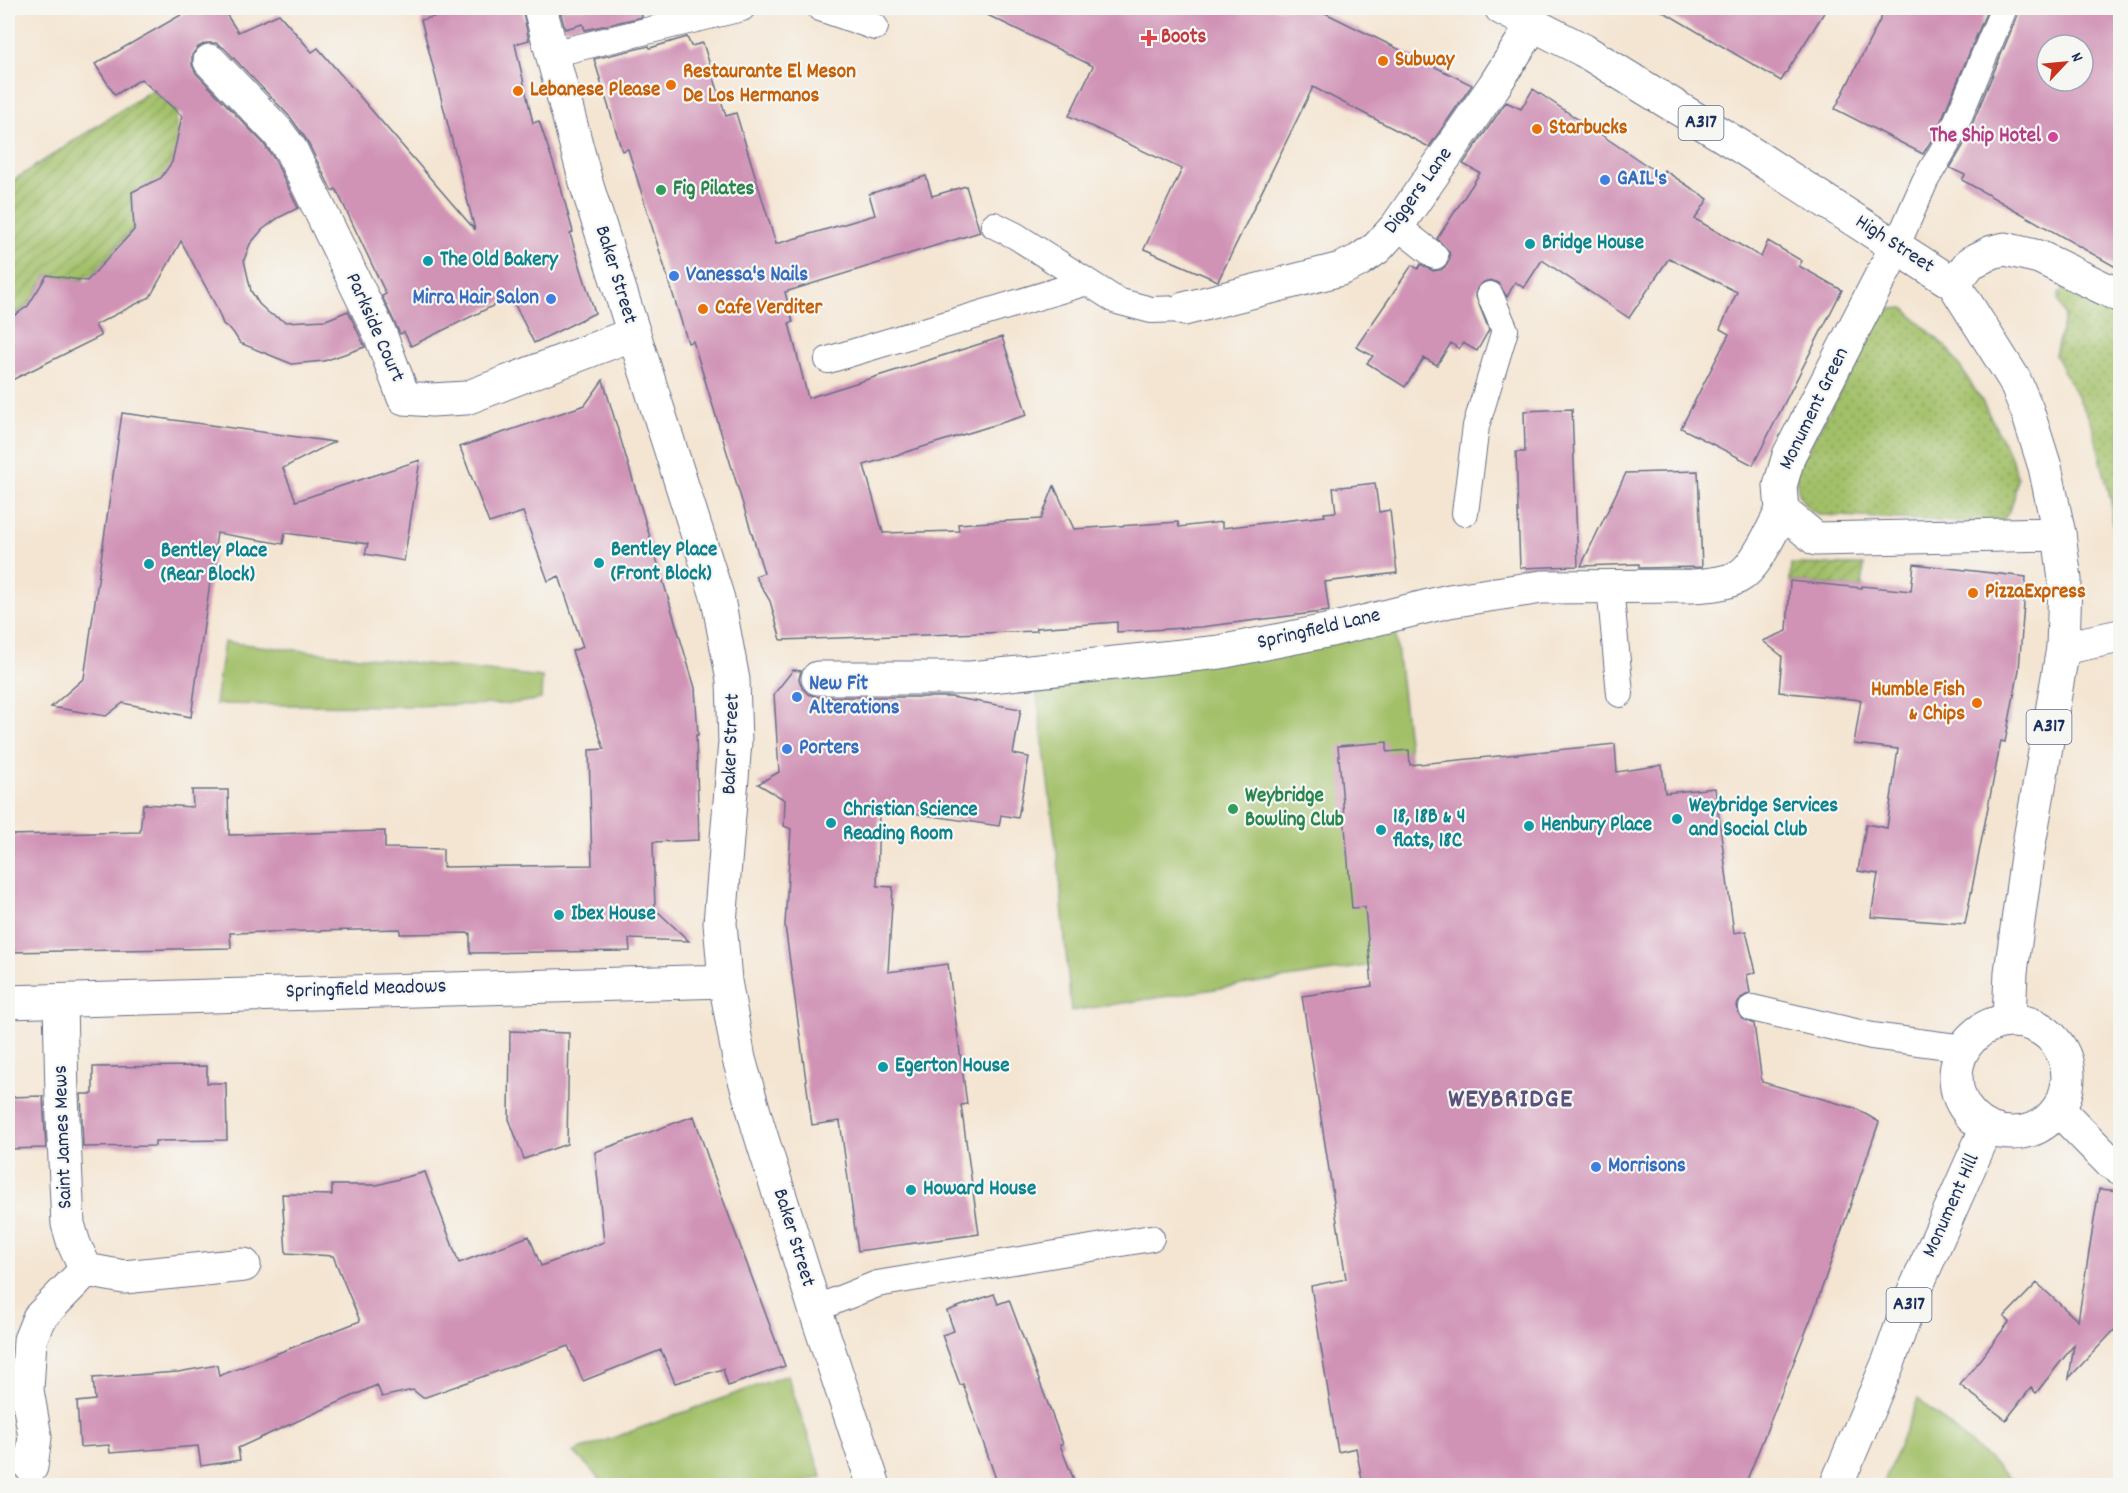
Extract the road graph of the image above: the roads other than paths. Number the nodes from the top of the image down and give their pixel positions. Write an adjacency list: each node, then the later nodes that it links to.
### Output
1 (540, 8): 8 (street, Baker Street)
2 (742, 8): 8 (lane)
3 (820, 8): 7 (lane)
4 (1501, 8): 6 (street, High Street / A317)
5 (2004, 8): 12 (lane)
6 (1534, 23): 11 (street, Diggers Lane); 12 (street, High Street / A317)
7 (875, 27)
8 (551, 54): 19 (street, Baker Street)
9 (210, 60): 19 (street, Parkside Court)
10 (994, 225): 14 (lane)
11 (1397, 226): 13 (lane); 18 (street, Diggers Lane)
12 (1896, 247): 15 (street, High Street / A317); 21 (street, Monument Green)
13 (1435, 256)
14 (1087, 282): 18 (lane); 20 (lane)
15 (1954, 284): 17 (street); 23 (street, High Street / A317)
16 (1490, 295): 22 (lane)
17 (2121, 296)
18 (1184, 309)
19 (633, 334): 29 (street, Baker Street)
20 (828, 360)
21 (1782, 511): 23 (street); 24 (street, Springfield Lane)
22 (1465, 513)
23 (2059, 534): 26 (street, High Street / A317)
24 (1610, 586): 27 (street, Springfield Lane); 28 (lane)
25 (2121, 636): 26 (street)
26 (2063, 648): 33 (street, A317)
27 (818, 678)
28 (1620, 694)
29 (725, 981): 30 (street, Springfield Meadows); 41 (street, Baker Street)
30 (60, 1001): 31 (street, Springfield Meadows); 40 (street, Saint James Mews)
31 (8, 1002)
32 (1752, 1008): 34 (lane)
33 (2009, 1020): 34 (street); 35 (street)
34 (1964, 1048): 36 (street, Monument Hill)
35 (2058, 1109): 36 (street, Monument Hill); 37 (street)
36 (1987, 1127): 44 (street, Monument Hill / A317)
37 (2121, 1168)
38 (1151, 1238): 41 (lane)
39 (244, 1266): 40 (street)
40 (86, 1270): 42 (street)
41 (815, 1309): 43 (street, Baker Street)
42 (31, 1467)
43 (874, 1485)
44 (1836, 1485)

